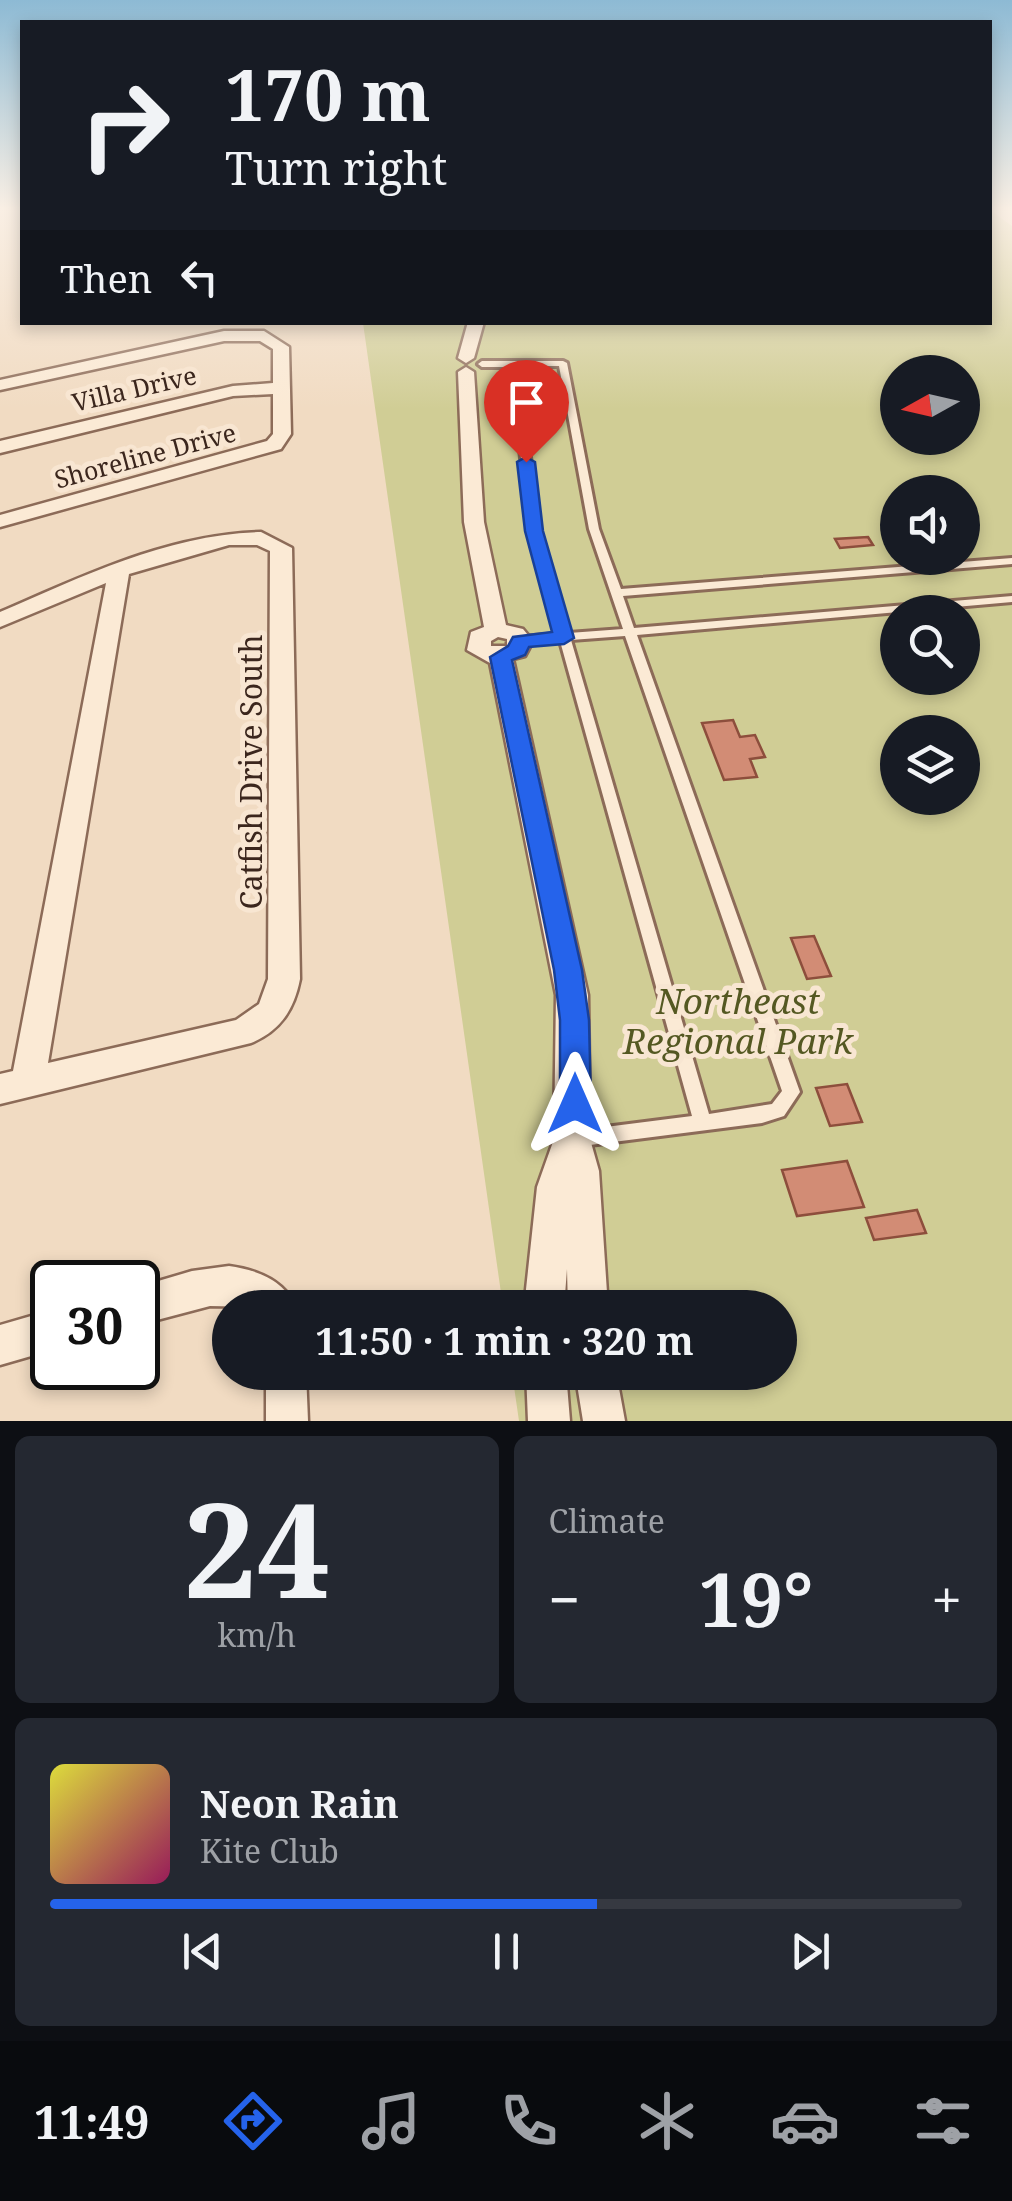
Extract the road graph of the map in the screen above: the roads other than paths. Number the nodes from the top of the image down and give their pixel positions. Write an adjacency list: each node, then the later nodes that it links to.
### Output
1 (476, 325): 3 (street)
2 (515, 364): 3 (lane); 10 (lane); 14 (lane)
3 (472, 365): 15 (street)
4 (0, 385): 5 (street, Shoreline Drive)
5 (281, 388): 6 (street, Villa Drive); 7 (street, Shoreline Drive)
6 (0, 447)
7 (0, 521)
8 (1012, 561): 10 (lane)
9 (119, 570): 12 (street); 16 (street); 16 (street, Catfish Drive South)
10 (617, 593): 13 (lane)
11 (1012, 600): 13 (lane)
12 (0, 620)
13 (631, 632): 14 (lane); 17 (lane)
14 (564, 638): 15 (lane); 17 (lane)
15 (506, 643): 18 (street)
16 (14, 1086)
17 (703, 1124): 18 (lane)
18 (572, 1139): 20 (street); 21 (street)
19 (235, 1290): 22 (street)
20 (546, 1290)
21 (587, 1290)
22 (160, 1301)
23 (30, 1336): 24 (street)
24 (0, 1344)
25 (286, 1390): 28 (street)
26 (547, 1390): 29 (street)
27 (599, 1390): 30 (street)
28 (286, 1421)
29 (549, 1421)
30 (604, 1421)

